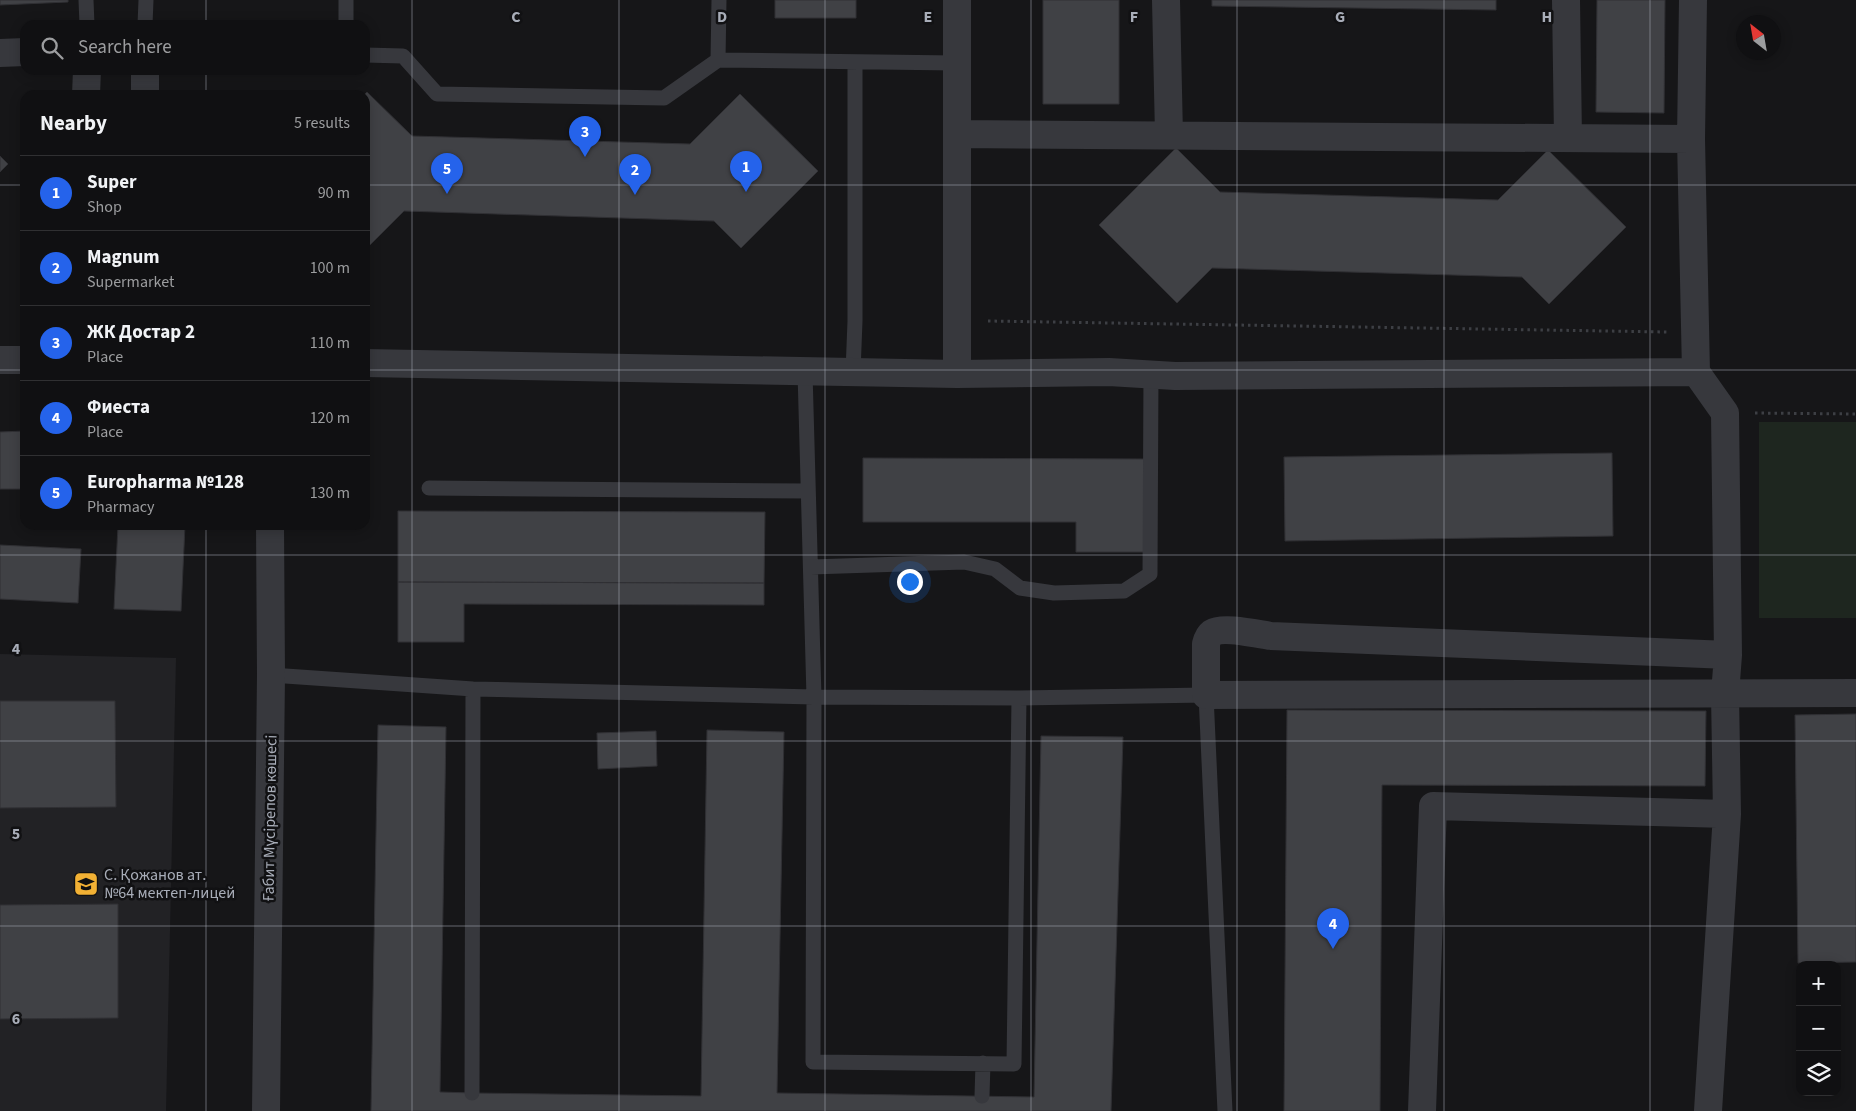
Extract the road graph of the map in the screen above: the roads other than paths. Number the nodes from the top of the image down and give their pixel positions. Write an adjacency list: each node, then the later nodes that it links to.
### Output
1 (86, 0): 9 (lane)
2 (146, 0): 10 (lane)
3 (346, 0): 11 (lane)
4 (719, 0): 15 (lane)
5 (957, 0): 17 (street)
6 (1166, 0): 23 (street)
7 (1566, 0): 24 (street)
8 (1693, 0): 25 (street)
9 (87, 20)
10 (145, 20)
11 (346, 20)
12 (20, 52): 13 (street)
13 (0, 53)
14 (370, 55): 15 (lane)
15 (718, 60): 16 (lane)
16 (854, 62): 17 (lane); 30 (lane)
17 (956, 63): 22 (street)
18 (87, 75): 20 (street)
19 (145, 75): 21 (street)
20 (86, 90)
21 (145, 90)
22 (957, 134): 23 (street); 32 (street)
23 (1169, 135): 24 (street)
24 (1568, 138): 25 (street)
25 (1691, 139): 31 (street)
26 (0, 360): 27 (street)
27 (20, 360)
28 (370, 363): 29 (street)
29 (805, 372): 30 (street); 35 (lane)
30 (853, 372): 32 (street)
31 (1696, 372): 33 (street); 38 (street)
32 (957, 374): 33 (street)
33 (1151, 374): 37 (lane)
34 (429, 488): 35 (lane)
35 (808, 491): 37 (lane)
36 (270, 530): 39 (street, Ғабит Мүсірепов көшесі)
37 (810, 567): 44 (lane)
38 (1728, 655): 42 (street); 43 (street)
39 (271, 674): 40 (lane); 50 (street, Ғабит Мүсірепов көшесі)
40 (473, 689): 44 (lane); 48 (lane)
41 (1856, 693): 42 (street)
42 (1725, 694): 43 (street); 46 (street)
43 (1206, 696): 45 (lane); 51 (lane)
44 (814, 697): 45 (lane); 47 (lane)
45 (1019, 698): 47 (lane)
46 (1726, 814): 52 (street); 53 (street)
47 (983, 1063): 49 (lane)
48 (472, 1093)
49 (982, 1096)
50 (266, 1111)
51 (1225, 1111)
52 (1422, 1111)
53 (1708, 1111)

